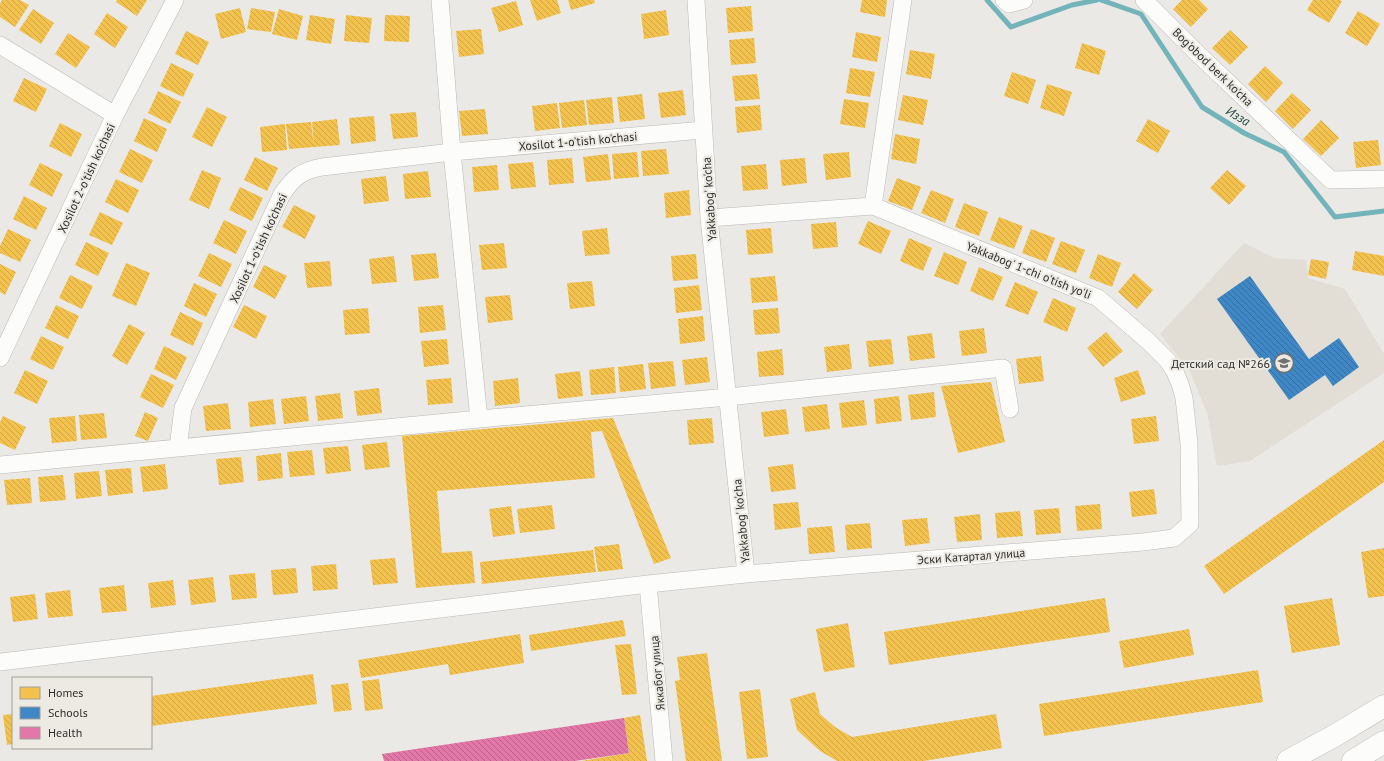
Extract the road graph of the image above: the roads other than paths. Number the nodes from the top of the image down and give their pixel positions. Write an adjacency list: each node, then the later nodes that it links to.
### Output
1 (176, 0): 9 (street, Xosilot 2-o'tish ko'chasi)
2 (440, 0): 11 (street)
3 (696, 0): 10 (street, Yakkabog' ko'cha)
4 (903, 0): 13 (street)
5 (1004, 0): 6 (street)
6 (1024, 0)
7 (1144, 0): 12 (street, Bog'obod berk ko'cha)
8 (0, 45): 9 (street)
9 (115, 115): 15 (street, Xosilot 2-o'tish ko'chasi)
10 (703, 130): 11 (street, Xosilot 1-o'tish ko'chasi); 14 (street, Yakkabog' ko'cha)
11 (452, 152): 18 (street); 19 (street, Xosilot 1-o'tish ko'chasi)
12 (1384, 179)
13 (873, 206): 14 (street, Yakkabog' 1-chi o'tish yo'li); 21 (street, Yakkabog' 1-chi o'tish yo'li)
14 (709, 218): 16 (street, Yakkabog' ko'cha)
15 (0, 358)
16 (728, 397): 17 (street); 18 (street); 22 (street, Yakkabog' ko'cha)
17 (1010, 409)
18 (479, 419): 19 (street)
19 (178, 448): 20 (street)
20 (0, 465)
21 (1190, 524): 22 (street, Эски Катартал улица)
22 (746, 574): 23 (street, Эски Катартал улица)
23 (648, 584): 24 (street, Эски Катартал улица); 27 (street, Яккабог улица)
24 (0, 662)
25 (1384, 706): 28 (main road)
26 (1384, 742): 29 (main road)
27 (664, 761)
28 (1288, 761)
29 (1353, 761)

